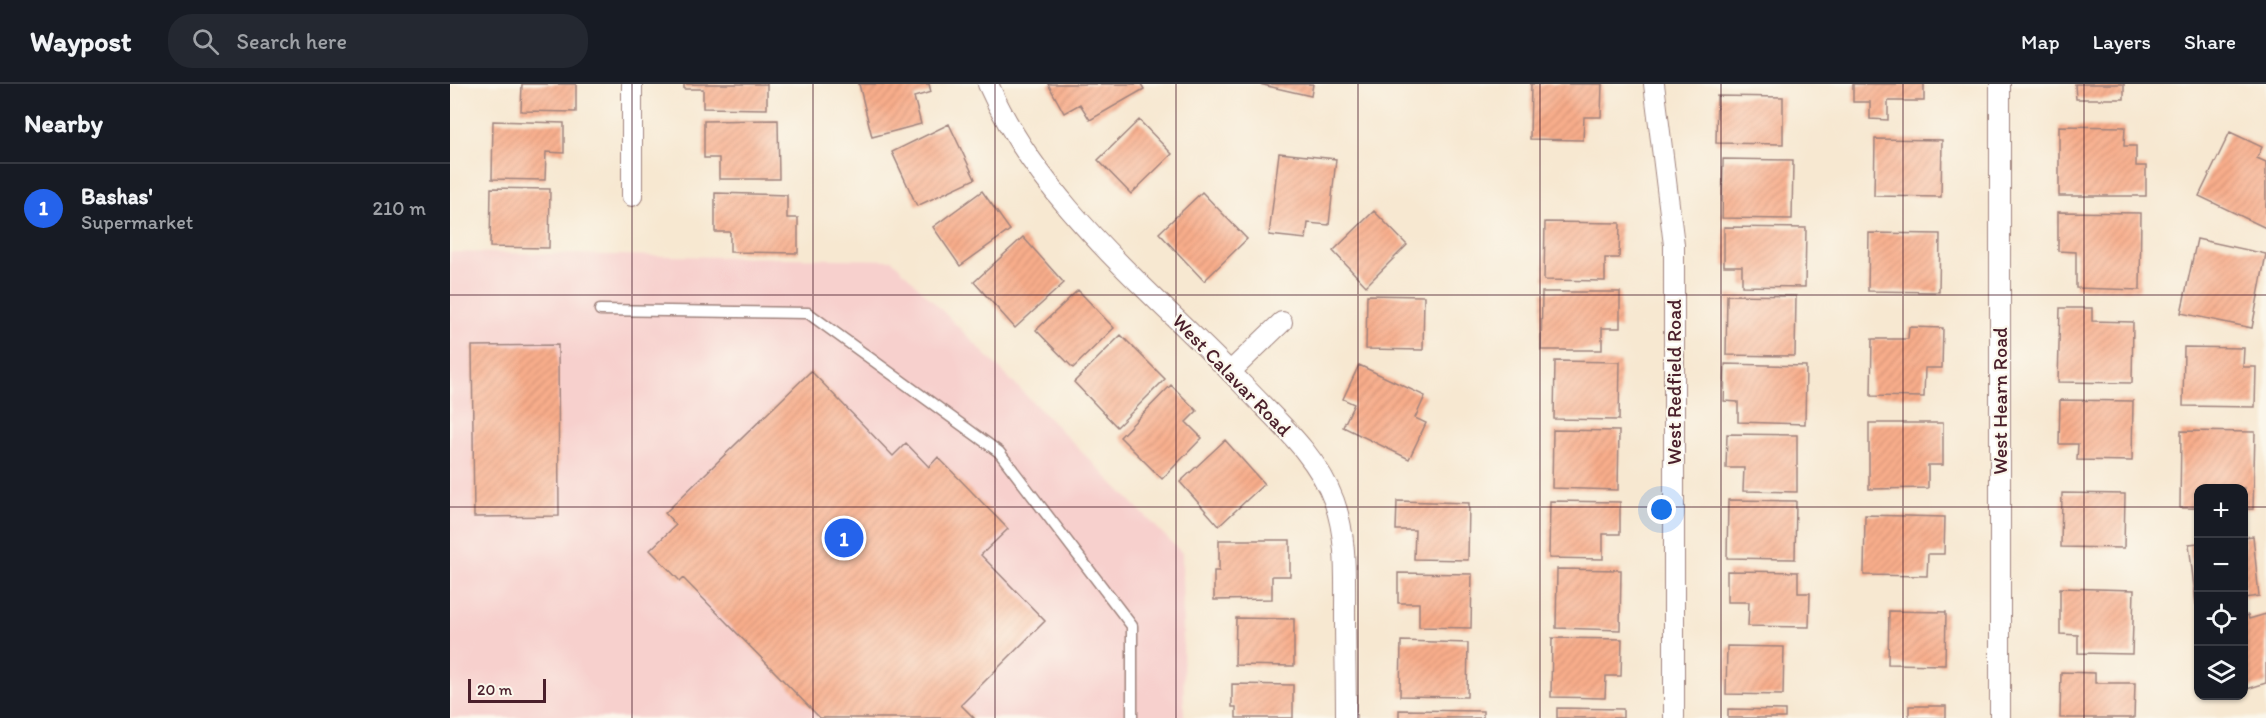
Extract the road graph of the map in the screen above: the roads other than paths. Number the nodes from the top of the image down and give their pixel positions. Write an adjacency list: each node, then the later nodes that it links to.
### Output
1 (632, 84): 5 (street)
2 (988, 84): 8 (street, West Calavar Road)
3 (1654, 84): 11 (street, West Redfield Road)
4 (2000, 84): 12 (street, West Hearn Road)
5 (632, 195)
6 (600, 310): 9 (lane)
7 (1282, 322): 8 (street)
8 (1230, 372): 10 (street, West Calavar Road)
9 (1132, 718)
10 (1346, 718)
11 (1674, 718)
12 (2000, 718)

